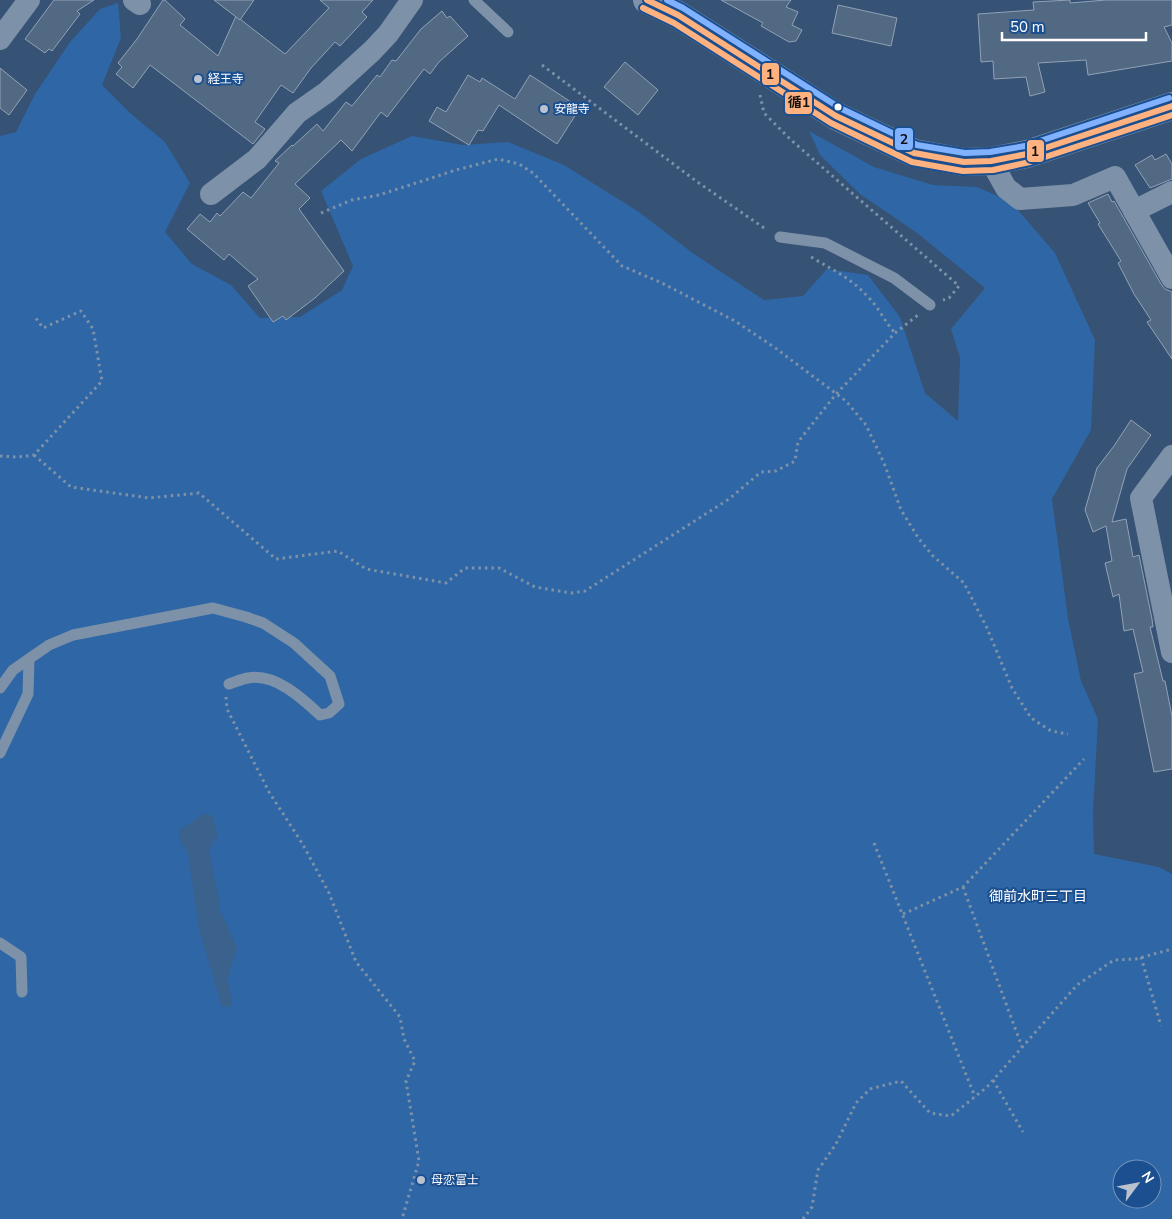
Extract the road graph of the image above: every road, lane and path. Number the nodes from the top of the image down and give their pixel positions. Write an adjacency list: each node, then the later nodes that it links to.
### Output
1 (29, 0): 6 (street)
2 (412, 0): 12 (street)
3 (474, 0): 5 (lane)
4 (648, 0): 8 (street)
5 (508, 32)
6 (0, 39)
7 (542, 65): 15 (path)
8 (754, 65): 10 (street); 17 (path)
9 (1172, 106): 10 (street)
10 (991, 161): 13 (street)
11 (1172, 192): 13 (street)
12 (211, 194)
13 (1134, 211): 16 (street)
14 (321, 213): 20 (path)
15 (780, 237): 17 (lane); 19 (path)
16 (1172, 278)
17 (930, 305): 19 (path)
18 (35, 318): 21 (path)
19 (895, 333): 20 (path)
20 (836, 394): 21 (path); 28 (path)
21 (34, 455): 22 (path)
22 (0, 456)
23 (1172, 456): 24 (street)
24 (1172, 652)
25 (29, 659): 26 (lane); 27 (lane); 29 (lane)
26 (229, 684): 43 (path)
27 (0, 688)
28 (1068, 734)
29 (0, 753)
30 (1084, 759): 32 (path)
31 (874, 843): 33 (path)
32 (962, 887): 33 (path); 39 (path)
33 (903, 914): 41 (path)
34 (0, 943): 37 (lane)
35 (1172, 949): 36 (path)
36 (1141, 957): 38 (path); 39 (path)
37 (22, 992)
38 (1160, 1026)
39 (1022, 1047): 40 (path)
40 (993, 1080): 41 (path); 42 (path)
41 (975, 1097): 44 (path)
42 (1023, 1132)
43 (402, 1219)
44 (803, 1219)

